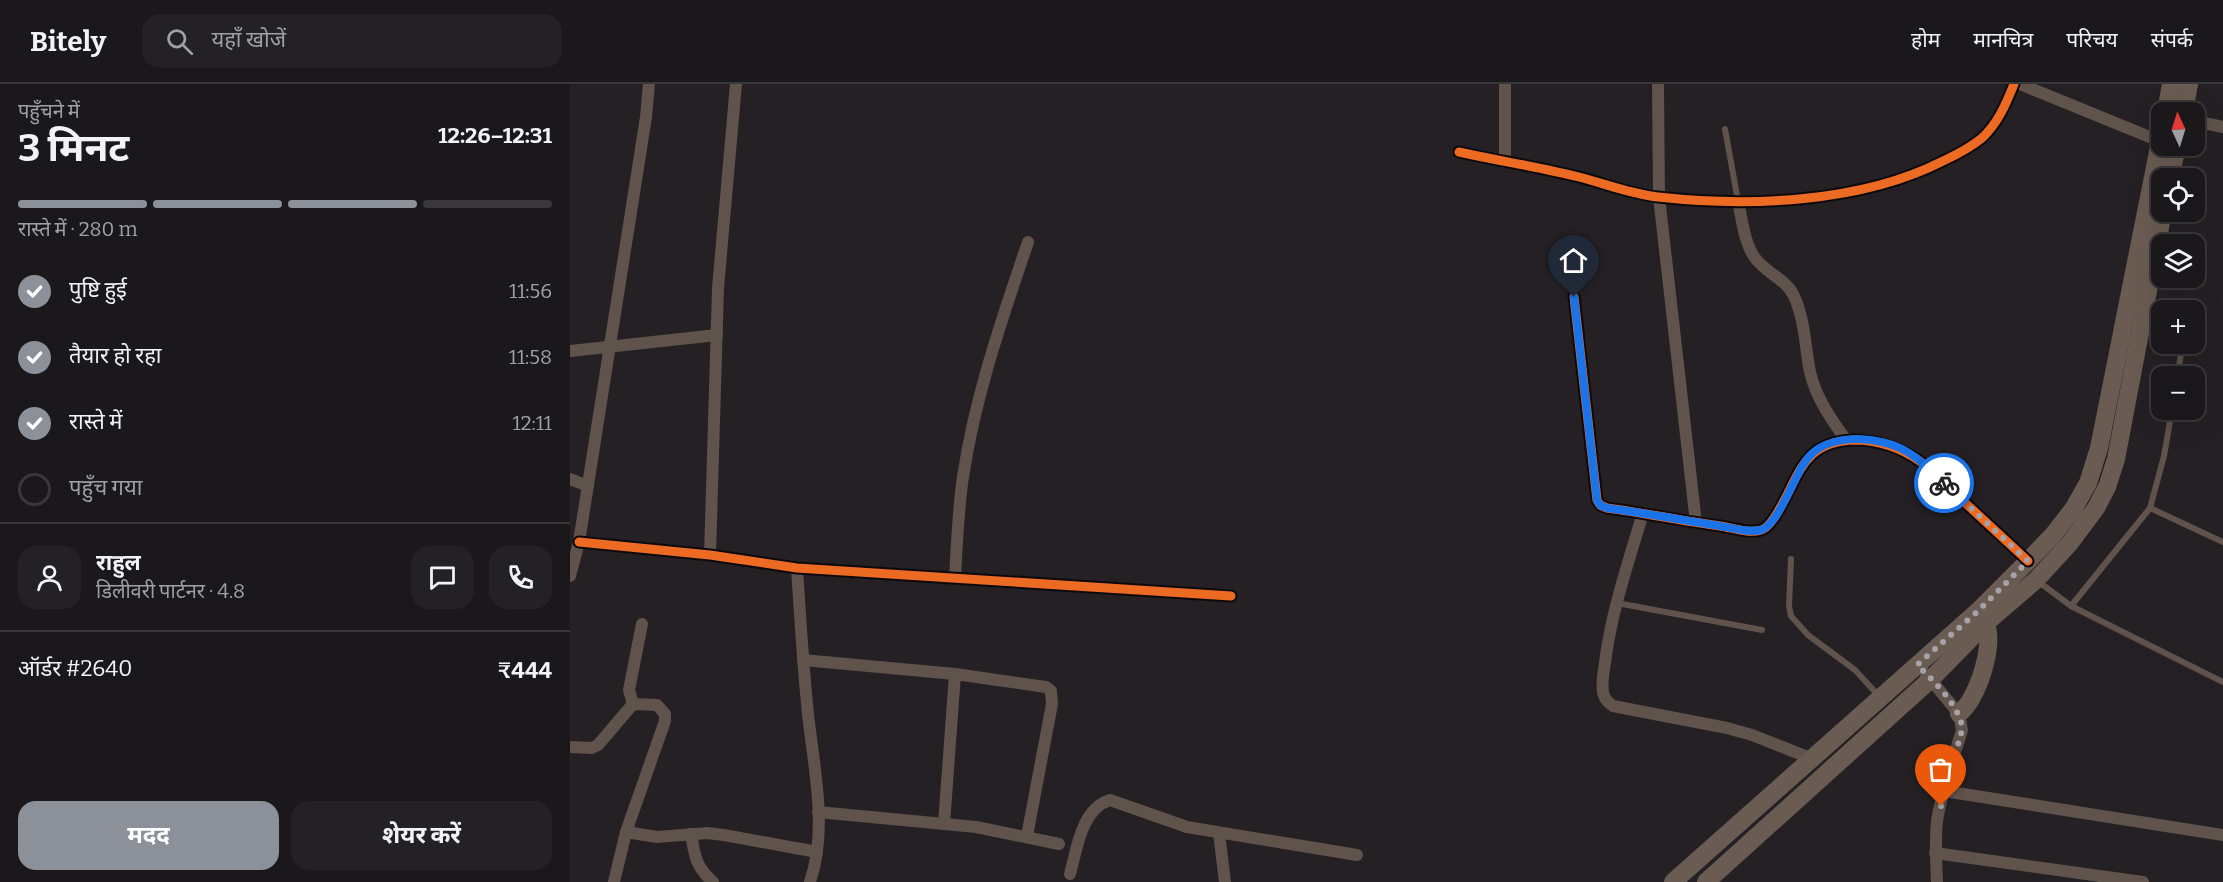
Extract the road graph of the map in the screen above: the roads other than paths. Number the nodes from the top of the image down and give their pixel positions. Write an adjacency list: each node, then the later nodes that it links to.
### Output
1 (649, 84): 26 (street)
2 (736, 84): 25 (street)
3 (1505, 84): 17 (street)
4 (1658, 84): 18 (street)
5 (2014, 84): 19 (street)
6 (2020, 84): 14 (street)
7 (2171, 84): 9 (main road)
8 (2189, 84): 10 (main road)
9 (2168, 102)
10 (2186, 102)
11 (2205, 123): 12 (street)
12 (2223, 127)
13 (1725, 129): 19 (lane)
14 (2151, 135)
15 (1460, 153): 17 (street)
16 (2162, 156): 39 (main road)
17 (1505, 162): 18 (street)
18 (1659, 197): 19 (street); 34 (street)
19 (1738, 201): 29 (street)
20 (2161, 222): 23 (main road)
21 (1028, 242): 42 (street)
22 (1574, 297): 33 (street)
23 (2143, 311): 24 (lane); 43 (main road)
24 (2151, 313)
25 (717, 335): 26 (street); 37 (street)
26 (610, 346): 27 (street); 31 (street)
27 (570, 351)
28 (2170, 420): 32 (lane)
29 (1846, 440): 34 (street); 39 (street)
30 (570, 479): 31 (street)
31 (588, 486): 35 (street)
32 (2150, 508): 36 (lane); 46 (lane)
33 (1643, 513): 34 (street); 45 (street)
34 (1696, 523)
35 (579, 542): 37 (street); 41 (street)
36 (2223, 542)
37 (710, 555): 40 (street)
38 (1791, 558): 55 (lane)
39 (2028, 561): 47 (main road)
40 (797, 567): 42 (street); 50 (street)
41 (570, 576)
42 (955, 578): 44 (street)
43 (2036, 580): 46 (lane); 47 (main road)
44 (1231, 596)
45 (1616, 603): 49 (lane); 59 (street)
46 (2071, 606): 54 (lane)
47 (1982, 617): 51 (main road); 53 (main road); 57 (main road)
48 (642, 624): 56 (street)
49 (1762, 630)
50 (803, 660): 52 (street); 61 (street)
51 (1917, 665): 53 (street); 55 (main road)
52 (955, 674): 62 (street); 67 (street)
53 (1931, 679): 57 (street); 78 (main road)
54 (2223, 682)
55 (1880, 698): 59 (main road)
56 (633, 704): 58 (street); 63 (street)
57 (1959, 714): 60 (street)
58 (570, 747)
59 (1813, 759): 77 (main road)
60 (1944, 791): 66 (street); 70 (street)
61 (818, 812): 62 (street); 69 (street)
62 (944, 824): 67 (street)
63 (626, 832): 65 (street); 73 (street)
64 (1219, 833): 71 (street); 72 (street); 76 (street)
65 (691, 834): 69 (street); 74 (street)
66 (2223, 835)
67 (1027, 836): 68 (street)
68 (1059, 844)
69 (817, 852): 75 (street)
70 (1935, 854): 79 (street); 80 (street)
71 (1357, 855)
72 (1070, 874)
73 (614, 882)
74 (713, 882)
75 (810, 882)
76 (1225, 882)
77 (1673, 882)
78 (1706, 882)
79 (1937, 882)
80 (2143, 882)

